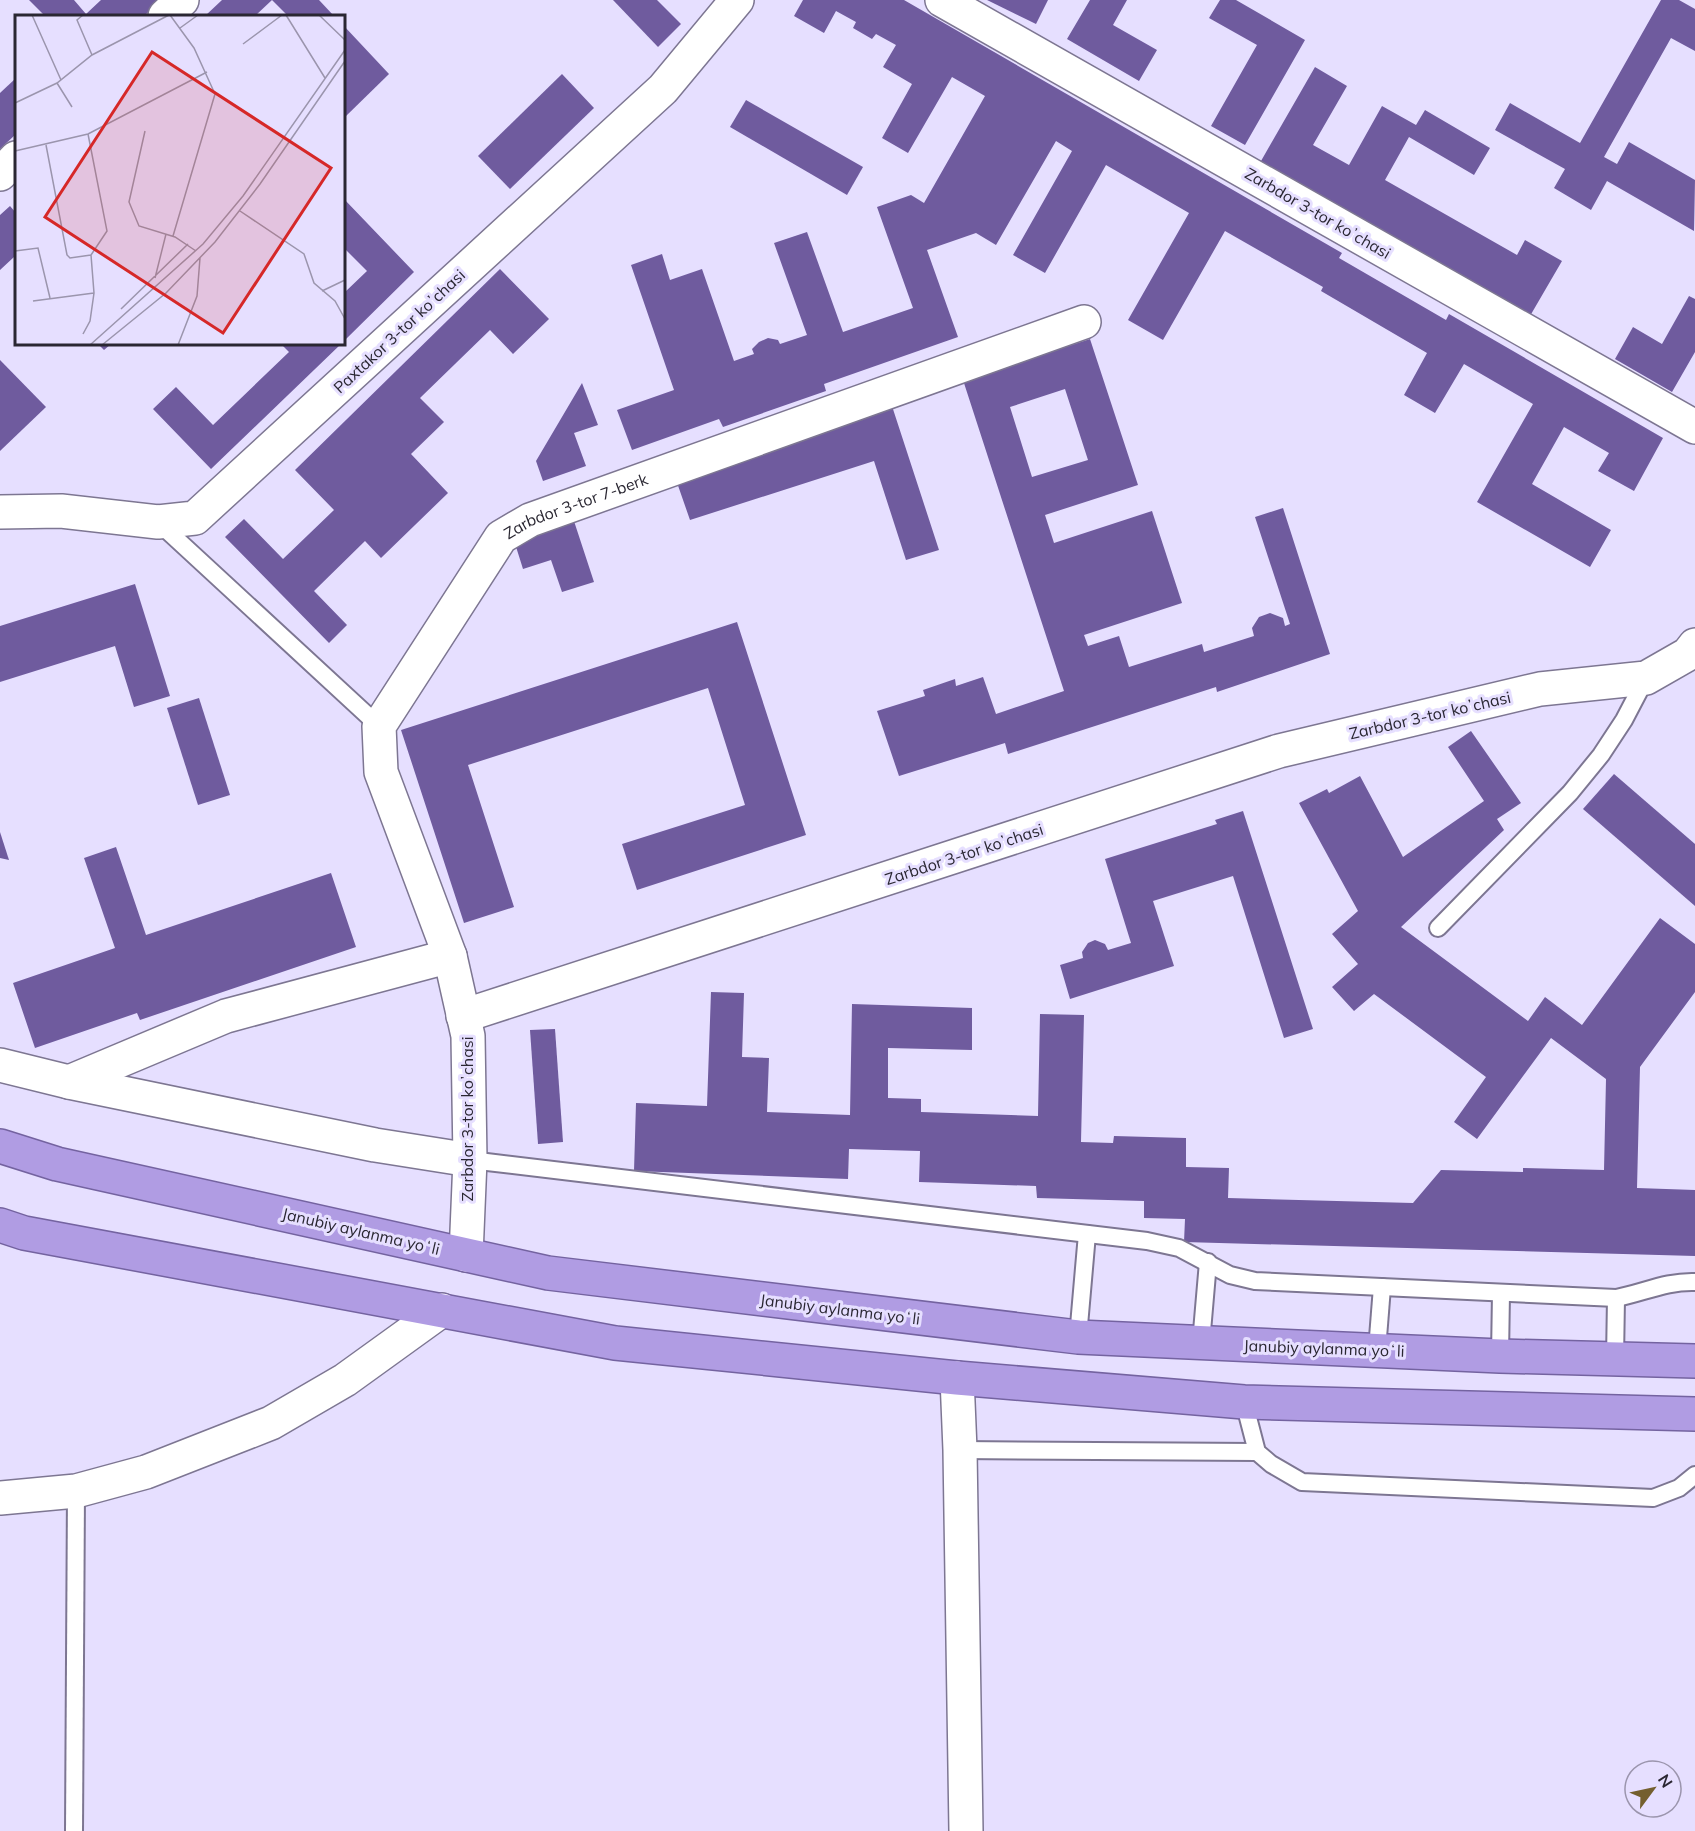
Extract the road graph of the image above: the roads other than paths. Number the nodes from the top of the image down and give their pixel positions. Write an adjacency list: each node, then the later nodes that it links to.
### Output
1 (182, 0): 4 (street)
2 (737, 0): 10 (street, Paxtakor 3-tor koʼchasi)
3 (942, 0): 8 (street, Zarbdor 3-tor koʼchasi)
4 (166, 15)
5 (15, 160): 6 (street)
6 (0, 174)
7 (1084, 322): 13 (street, Zarbdor 3-tor 7-berk)
8 (1695, 427)
9 (0, 512): 10 (street, Paxtakor 3-tor koʼchasi)
10 (158, 522): 13 (lane)
11 (1695, 645): 12 (street, Zarbdor 3-tor koʼchasi)
12 (1646, 678): 14 (lane); 16 (street, Zarbdor 3-tor koʼchasi)
13 (379, 726): 15 (street)
14 (1438, 928)
15 (450, 956): 16 (street); 18 (street)
16 (464, 1017): 20 (street, Zarbdor 3-tor koʼchasi)
17 (0, 1065): 18 (street)
18 (69, 1082): 20 (street)
19 (0, 1146): 23 (highway, Janubiy aylanma yoʻli)
20 (470, 1160): 22 (lane); 23 (street, Zarbdor 3-tor koʼchasi)
21 (0, 1225): 29 (highway)
22 (1087, 1234): 24 (lane); 30 (lane)
23 (466, 1255): 30 (highway, Janubiy aylanma yoʻli)
24 (1208, 1262): 26 (lane); 31 (lane)
25 (1695, 1282): 28 (lane)
26 (1382, 1287): 27 (lane); 32 (lane)
27 (1501, 1293): 28 (lane); 33 (lane)
28 (1616, 1298): 34 (lane)
29 (442, 1310): 36 (highway); 42 (street)
30 (1078, 1338): 31 (highway, Janubiy aylanma yoʻli)
31 (1201, 1343): 32 (highway, Janubiy aylanma yoʻli)
32 (1377, 1350): 33 (highway, Janubiy aylanma yoʻli)
33 (1500, 1356): 34 (highway, Janubiy aylanma yoʻli)
34 (1615, 1359): 35 (highway, Janubiy aylanma yoʻli)
35 (1695, 1362)
36 (957, 1378): 37 (highway); 39 (street)
37 (1244, 1402): 38 (highway); 40 (lane)
38 (1695, 1414)
39 (960, 1450): 40 (lane); 45 (street)
40 (1257, 1452): 41 (lane)
41 (1695, 1475)
42 (76, 1491): 43 (street); 44 (lane)
43 (0, 1498)
44 (74, 1831)
45 (966, 1831)

